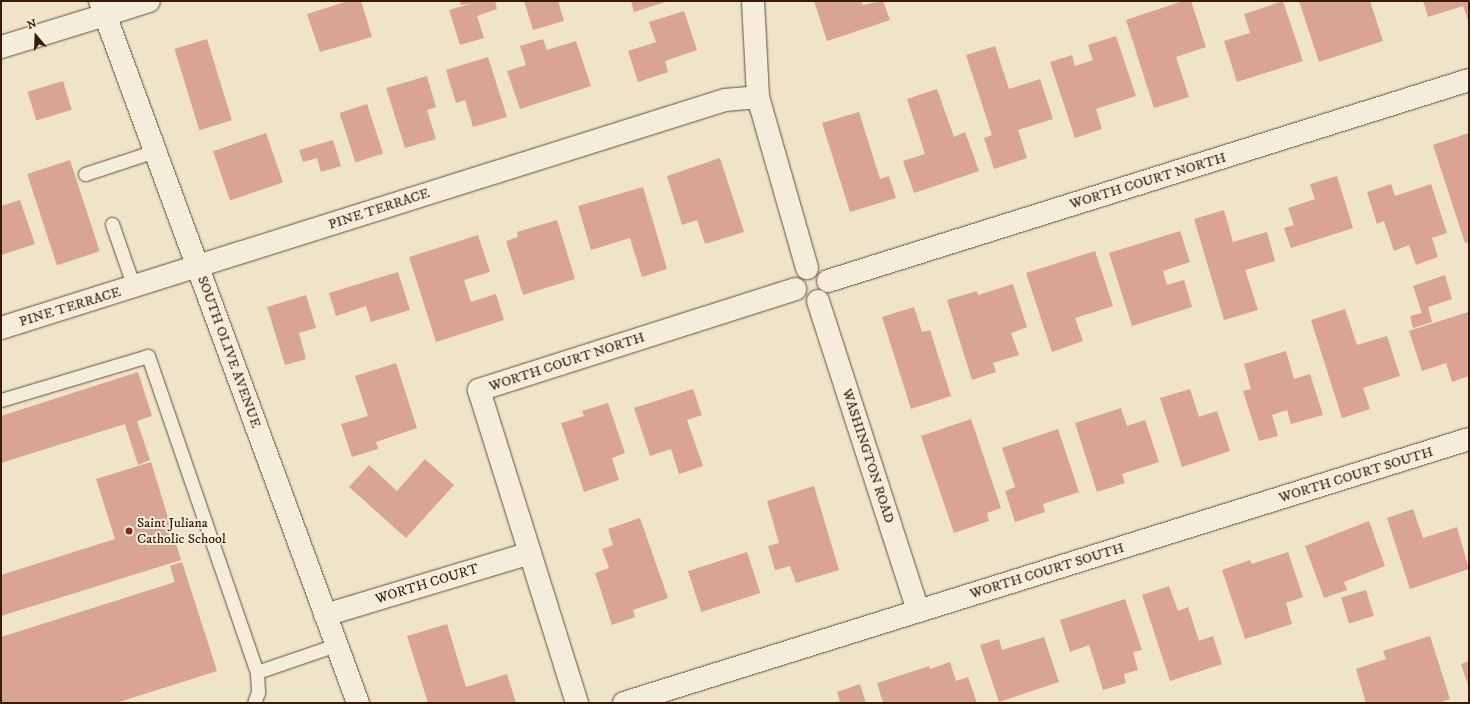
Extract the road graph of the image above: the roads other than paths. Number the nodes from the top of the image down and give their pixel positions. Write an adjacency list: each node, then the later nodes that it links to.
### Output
1 (149, 1): 3 (street)
2 (753, 1): 6 (street)
3 (103, 8): 4 (street); 7 (street, SOUTH OLIVE AVENUE)
4 (1, 48)
5 (1469, 80): 12 (street, WORTH COURT NORTH)
6 (758, 97): 10 (street, PINE TERRACE); 11 (street)
7 (155, 151): 8 (lane); 10 (street, SOUTH OLIVE AVENUE)
8 (85, 174)
9 (112, 224): 13 (lane)
10 (197, 267): 13 (street, PINE TERRACE); 21 (street, SOUTH OLIVE AVENUE)
11 (807, 268): 12 (street); 14 (street)
12 (828, 281): 15 (street)
13 (134, 286): 16 (street, PINE TERRACE)
14 (795, 289): 15 (street); 19 (street, WORTH COURT NORTH)
15 (818, 301): 20 (street, WASHINGTON ROAD)
16 (1, 328)
17 (1, 400): 23 (lane)
18 (1469, 439): 20 (street, WORTH COURT SOUTH)
19 (530, 553): 21 (street, WORTH COURT); 26 (street)
20 (918, 612): 27 (street, WORTH COURT SOUTH)
21 (325, 615): 22 (street, SOUTH OLIVE AVENUE)
22 (336, 645): 23 (lane); 25 (street, SOUTH OLIVE AVENUE)
23 (257, 672): 24 (lane)
24 (254, 703)
25 (358, 703)
26 (577, 703)
27 (624, 703)

